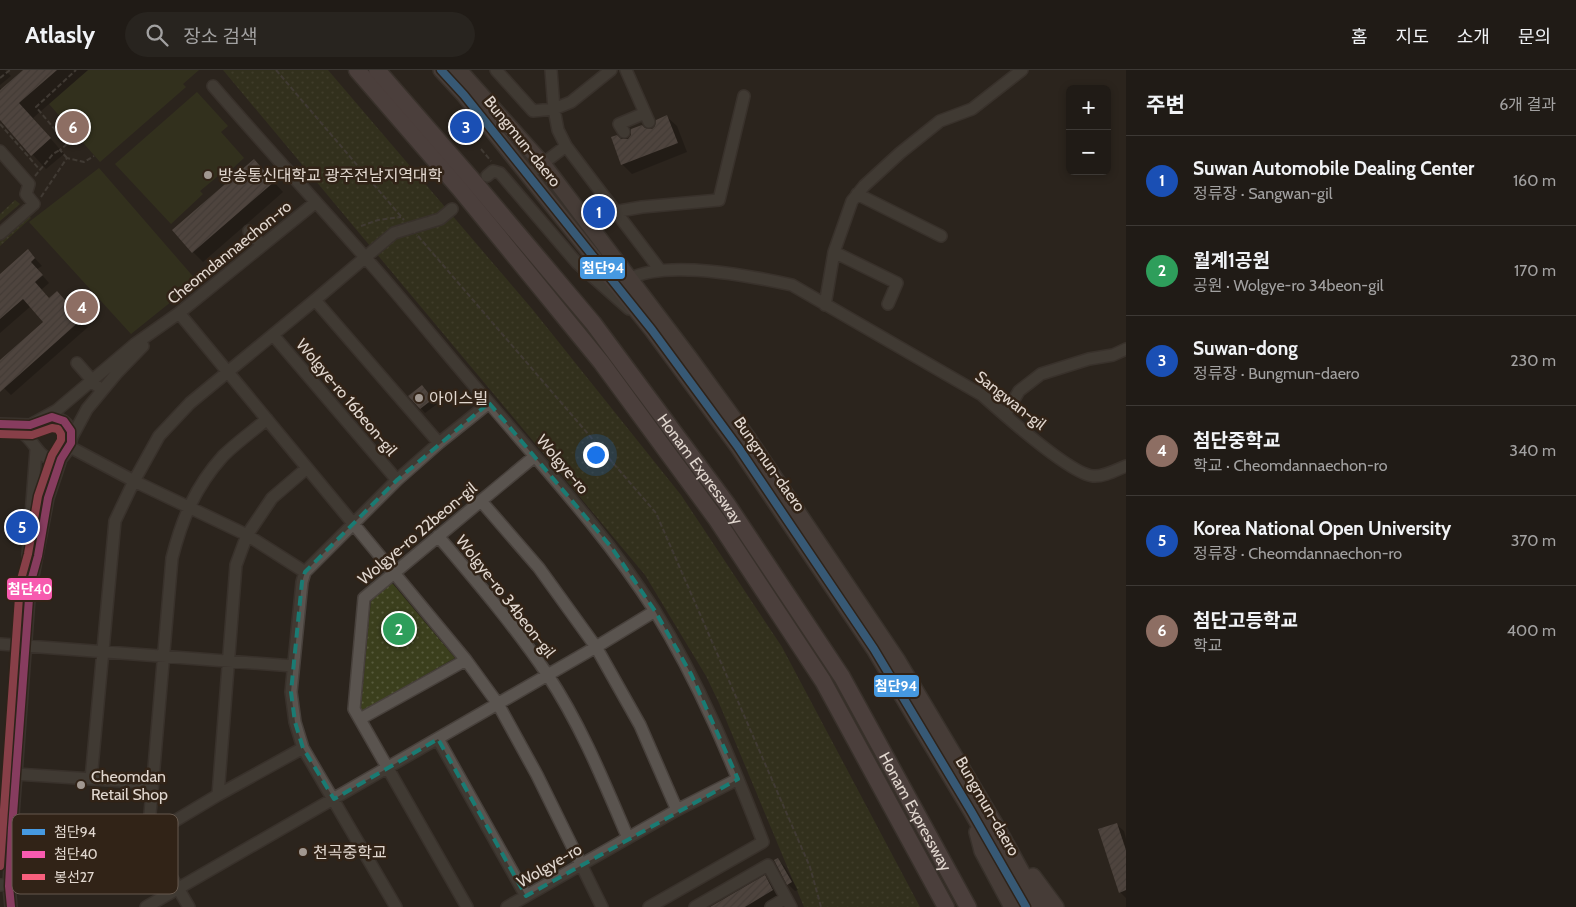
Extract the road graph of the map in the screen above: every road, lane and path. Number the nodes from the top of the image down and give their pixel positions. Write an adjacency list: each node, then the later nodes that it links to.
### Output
1 (10, 70): 14 (path)
2 (76, 70): 21 (path)
3 (276, 70): 36 (path)
4 (357, 70): 124 (highway, Honam Expressway)
5 (377, 70): 29 (highway, Honam Expressway)
6 (390, 70): 29 (highway)
7 (441, 70): 27 (main road, Bungmun-daero)
8 (459, 70): 25 (main road, Bungmun-daero)
9 (496, 70): 17 (street)
10 (551, 70): 17 (street)
11 (611, 70): 17 (street)
12 (626, 70): 19 (street)
13 (1022, 70): 31 (street)
14 (0, 78)
15 (213, 86): 32 (street, Wolgye-ro)
16 (744, 96): 35 (street)
17 (554, 109): 20 (street)
18 (0, 124): 26 (path)
19 (630, 126)
20 (566, 146): 25 (street); 35 (street)
21 (60, 150): 24 (path); 26 (path)
22 (0, 151): 30 (street)
23 (94, 156): 24 (path)
24 (67, 158): 33 (path)
25 (543, 164): 27 (street); 45 (main road, Bungmun-daero)
26 (40, 170): 30 (path)
27 (528, 175): 51 (main road, Bungmun-daero)
28 (487, 176): 51 (street)
29 (470, 177): 125 (highway, Honam Expressway)
30 (29, 184): 33 (street)
31 (857, 194): 40 (street); 42 (street)
32 (316, 202): 41 (street, Cheomdannaechon-ro); 43 (street, Wolgye-ro)
33 (34, 204): 39 (street)
34 (452, 209): 43 (street)
35 (614, 212): 44 (street)
36 (401, 217): 37 (path); 123 (path, bridge)
37 (361, 226)
38 (249, 231): 41 (street)
39 (0, 234)
40 (941, 236)
41 (262, 245): 49 (street, Cheomdannaechon-ro)
42 (834, 252): 47 (street); 48 (street)
43 (365, 256): 46 (street); 58 (street, Wolgye-ro)
44 (660, 270): 45 (street, Sangwan-gil); 48 (street, Sangwan-gil)
45 (629, 279): 104 (main road, Bungmun-daero)
46 (315, 300): 52 (street); 63 (street)
47 (888, 304)
48 (826, 305): 59 (street, Sangwan-gil)
49 (179, 314): 50 (street, Cheomdannaechon-ro); 55 (street)
50 (162, 327): 56 (street); 57 (street)
51 (652, 330): 101 (main road, Bungmun-daero)
52 (273, 335): 55 (street); 70 (street, Wolgye-ro 16beon-gil)
53 (1126, 349): 59 (street)
54 (77, 363): 56 (street)
55 (227, 371): 60 (street); 69 (street)
56 (93, 381): 57 (street); 61 (street)
57 (102, 392): 64 (street)
58 (489, 403): 63 (street, Wolgye-ro 16beon-gil); 66 (street, Wolgye-ro)
59 (1005, 415): 67 (street, Sangwan-gil)
60 (267, 419): 68 (street); 72 (street)
61 (42, 420): 62 (street); 64 (street); 65 (street)
62 (0, 425): 65 (street)
63 (439, 443): 70 (street, Wolgye-ro 16beon-gil)
64 (69, 446): 65 (street); 69 (street); 78 (street)
65 (34, 447): 78 (street)
66 (535, 456): 71 (street, Wolgye-ro 22beon-gil); 79 (street, Wolgye-ro)
67 (1126, 466)
68 (308, 468): 73 (street); 74 (street)
69 (134, 480): 72 (street); 83 (street)
70 (396, 480): 73 (street, Wolgye-ro 16beon-gil)
71 (481, 501): 75 (street, Wolgye-ro 22beon-gil); 82 (street)
72 (189, 506): 74 (street); 84 (street)
73 (353, 524): 76 (street, Wolgye-ro 16beon-gil); 77 (street)
74 (247, 535): 76 (street); 86 (street)
75 (438, 536): 77 (street, Wolgye-ro 22beon-gil); 88 (street, Wolgye-ro 34beon-gil)
76 (305, 572): 87 (street)
77 (393, 574): 85 (street); 90 (street, Wolgye-ro 22beon-gil)
78 (30, 584): 81 (street)
79 (655, 611): 82 (street, Wolgye-ro 34beon-gil); 96 (street, Wolgye-ro)
80 (0, 644): 81 (street)
81 (26, 646): 83 (street); 94 (street)
82 (596, 647): 88 (street, Wolgye-ro 34beon-gil); 100 (street)
83 (101, 651): 84 (street); 95 (street)
84 (165, 656): 86 (street); 97 (street)
85 (466, 660): 89 (street); 90 (street)
86 (228, 661): 87 (street); 98 (street)
87 (293, 666): 92 (street)
88 (547, 675): 89 (street, Wolgye-ro 34beon-gil); 106 (street, Wolgye-ro 34beon-gil)
89 (498, 704): 91 (street, Wolgye-ro 34beon-gil); 107 (street)
90 (360, 719): 93 (street, Wolgye-ro 22beon-gil)
91 (438, 739): 93 (street, Wolgye-ro 34beon-gil); 111 (street)
92 (304, 748): 98 (street); 99 (street)
93 (388, 767): 99 (street, Wolgye-ro 34beon-gil); 117 (street)
94 (16, 774): 95 (street); 105 (street)
95 (91, 779): 97 (street)
96 (738, 779): 100 (street, Wolgye-ro); 120 (street, Wolgye-ro)
97 (153, 783): 102 (street)
98 (218, 795): 103 (street)
99 (334, 799): 109 (street, Wolgye-ro 34beon-gil); 116 (street)
100 (677, 810): 106 (street, Wolgye-ro)
101 (971, 811): 126 (main road); 127 (main road, Bungmun-daero)
102 (150, 814)
103 (178, 819)
104 (997, 827): 128 (main road, Bungmun-daero); 129 (main road)
105 (6, 828): 108 (street)
106 (628, 838): 107 (street, Wolgye-ro)
107 (580, 865): 111 (street, Wolgye-ro); 119 (street)
108 (4, 886): 113 (street)
109 (178, 888): 115 (street)
110 (168, 894): 114 (street, Wolgye-ro 34beon-gil)
111 (526, 896): 118 (street, Wolgye-ro)
112 (789, 902): 121 (street); 122 (street)
113 (11, 907)
114 (146, 907)
115 (189, 907)
116 (396, 907)
117 (467, 907)
118 (507, 907)
119 (602, 907)
120 (649, 907)
121 (695, 907)
122 (771, 907)
123 (821, 907)
124 (946, 907)
125 (968, 907)
126 (1012, 907)
127 (1026, 907)
128 (1042, 907)
129 (1056, 907)

